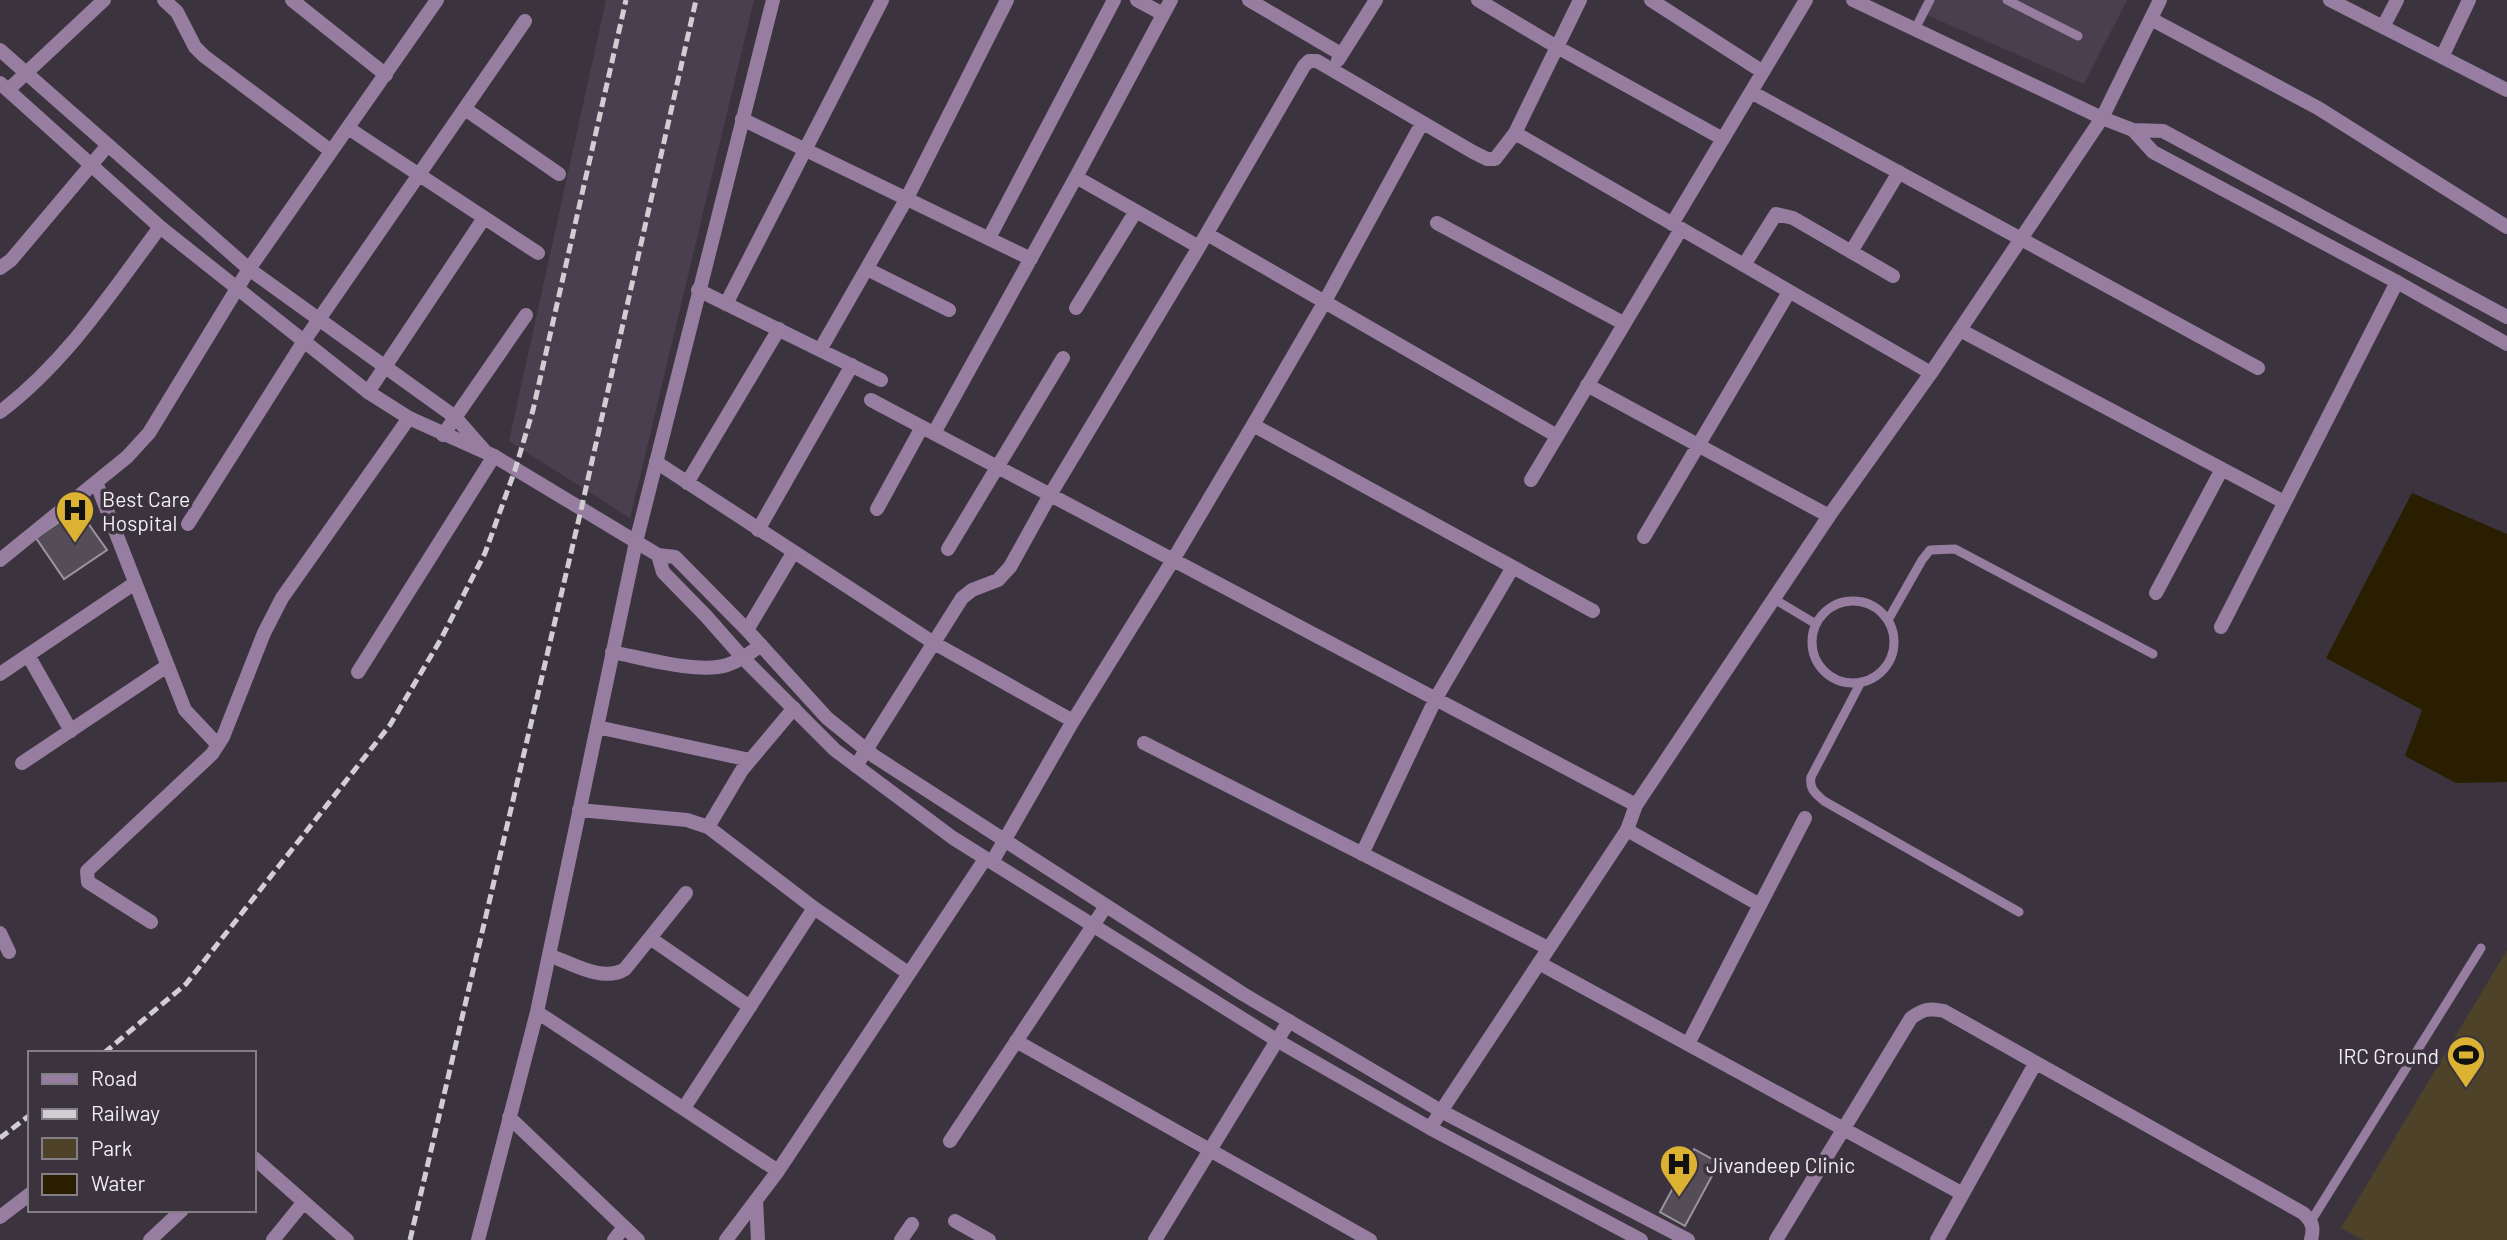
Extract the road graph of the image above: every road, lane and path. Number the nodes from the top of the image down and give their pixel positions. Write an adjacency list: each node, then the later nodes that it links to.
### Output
1 (104, 0): 37 (street)
2 (163, 0): 52 (street)
3 (292, 0): 24 (street)
4 (437, 0): 38 (street)
5 (772, 0): 44 (street)
6 (882, 0): 51 (street)
7 (1007, 0): 58 (street)
8 (1114, 0): 66 (street)
9 (1138, 0): 25 (street)
10 (1171, 0): 25 (street)
11 (1250, 0): 33 (street)
12 (1376, 0): 33 (street)
13 (1478, 0): 31 (street)
14 (1580, 0): 31 (street)
15 (1651, 0): 36 (street)
16 (1806, 0): 36 (street)
17 (1853, 0): 29 (street)
18 (1930, 0): 29 (lane)
19 (2007, 0): 30 (lane)
20 (2160, 0): 26 (street)
21 (2330, 0): 28 (street)
22 (2396, 0): 28 (street)
23 (2469, 0): 34 (street)
24 (310, 5): 38 (street)
25 (1163, 14): 57 (street)
26 (2151, 19): 43 (street); 64 (street)
27 (525, 21): 42 (street)
28 (2383, 27): 34 (street)
29 (1915, 29): 43 (street)
30 (2078, 36)
31 (1557, 47): 48 (street); 49 (street)
32 (0, 50): 37 (street)
33 (1341, 54): 35 (street)
34 (2442, 57): 40 (street)
35 (1332, 70): 45 (street); 65 (street)
36 (1763, 72): 41 (street)
37 (27, 73): 39 (street); 50 (street)
38 (386, 75): 46 (street)
39 (4, 87): 53 (street)
40 (2507, 90)
41 (1751, 92): 49 (street); 54 (street)
42 (465, 109): 55 (street); 56 (street)
43 (2102, 118): 47 (street); 67 (street)
44 (742, 119): 51 (street); 79 (street)
45 (1422, 123): 48 (street); 81 (street)
46 (348, 128): 52 (street); 56 (street)
47 (2133, 130): 77 (street); 86 (street)
48 (1515, 133): 62 (street)
49 (1723, 139): 62 (street)
50 (108, 145): 53 (street); 74 (street)
51 (805, 149): 58 (street); 82 (street)
52 (331, 151): 74 (street)
53 (92, 166): 63 (street); 73 (street)
54 (1899, 172): 67 (street); 69 (street)
55 (559, 174)
56 (420, 176): 60 (street); 87 (street)
57 (1076, 177): 59 (street); 71 (street)
58 (907, 198): 66 (street); 75 (street)
59 (1136, 211): 68 (street); 83 (street)
60 (484, 218): 70 (street); 96 (street)
61 (1437, 223): 88 (street)
62 (1677, 226): 72 (street); 88 (street)
63 (160, 227): 78 (street); 103 (street)
64 (2507, 227)
65 (1207, 234): 68 (street); 81 (street)
66 (989, 238): 71 (street)
67 (2022, 238): 90 (street); 97 (street)
68 (1199, 247): 118 (street)
69 (1851, 252): 72 (street); 76 (street)
70 (538, 253)
71 (1031, 259): 107 (street)
72 (1744, 265): 80 (street)
73 (0, 268)
74 (249, 269): 78 (street); 87 (street)
75 (867, 269): 84 (street); 93 (street)
76 (1893, 276)
77 (2397, 282): 92 (street); 119 (street)
78 (236, 290): 91 (street); 116 (street)
79 (698, 290): 82 (street); 112 (street)
80 (1789, 292): 98 (street); 110 (street)
81 (1324, 303): 106 (street); 109 (street)
82 (726, 304): 89 (street)
83 (1076, 308)
84 (949, 310)
85 (526, 315): 104 (street)
86 (2507, 317)
87 (318, 320): 91 (street); 96 (street)
88 (1623, 323): 100 (street)
89 (779, 329): 93 (street); 117 (street)
90 (1960, 330): 98 (street); 114 (street)
91 (303, 341): 101 (street); 122 (street)
92 (2507, 344)
93 (820, 350): 95 (street)
94 (1062, 358): 113 (street)
95 (852, 365): 99 (street); 123 (street)
96 (384, 368): 101 (street); 104 (street)
97 (2258, 368)
98 (1931, 373): 121 (street)
99 (881, 380)
100 (1587, 385): 109 (street); 110 (street)
101 (368, 392): 105 (street)
102 (871, 400): 107 (street)
103 (0, 412)
104 (455, 417): 108 (street); 111 (street)
105 (409, 418): 108 (street); 156 (street)
106 (1253, 425): 130 (street); 131 (street)
107 (928, 430): 113 (street); 120 (street)
108 (443, 435): 111 (street)
109 (1556, 436): 115 (street)
110 (1700, 446): 121 (street); 124 (street)
111 (490, 455): 125 (street); 147 (street)
112 (656, 462): 117 (street); 125 (street)
113 (996, 466): 118 (street); 126 (street)
114 (2222, 469): 119 (street); 133 (street)
115 (1531, 480)
116 (96, 482): 129 (street); 132 (street)
117 (687, 483): 123 (street)
118 (1050, 495): 130 (street); 140 (street)
119 (2284, 502): 138 (street)
120 (877, 509)
121 (1829, 516): 134 (street)
122 (188, 524)
123 (758, 530): 127 (street)
124 (1644, 537)
125 (636, 542): 128 (street); 142 (street)
126 (948, 549)
127 (793, 553): 139 (street); 140 (street)
128 (658, 555): 139 (street); 145 (street)
129 (0, 560)
130 (1173, 560): 150 (street); 152 (street)
131 (1513, 567): 135 (street); 150 (street)
132 (135, 583): 144 (street); 146 (street)
133 (2156, 593)
134 (1774, 599): 137 (lane); 161 (street)
135 (1593, 611)
136 (1888, 620): 137 (lane); 143 (lane); 149 (lane)
137 (1816, 624): 149 (lane)
138 (2221, 627)
139 (747, 630): 141 (street)
140 (934, 643): 152 (street); 157 (street)
141 (761, 645): 145 (street); 157 (street)
142 (612, 652): 145 (street); 153 (street)
143 (2153, 654)
144 (28, 655): 148 (street); 154 (street)
145 (743, 658): 151 (street)
146 (167, 666): 154 (street); 156 (street)
147 (358, 672)
148 (0, 674)
149 (1861, 682): 173 (lane)
150 (1436, 698): 161 (street); 167 (street)
151 (794, 708): 158 (street); 160 (street)
152 (1073, 721): 166 (street)
153 (597, 727): 158 (street); 162 (street)
154 (71, 731): 159 (street)
155 (1144, 743): 167 (street)
156 (218, 745): 174 (street)
157 (867, 751): 160 (street); 166 (street)
158 (750, 760): 164 (street)
159 (22, 763)
160 (856, 766): 168 (street)
161 (1636, 805): 165 (street)
162 (579, 810): 164 (street); 181 (street)
163 (1805, 818): 170 (street)
164 (708, 827): 172 (street)
165 (1627, 830): 170 (street); 178 (street)
166 (1004, 842): 168 (street); 171 (street)
167 (1362, 854): 178 (street)
168 (988, 861): 175 (street); 183 (street)
169 (686, 893): 177 (street)
170 (1760, 905): 189 (street)
171 (1105, 906): 175 (street); 186 (street)
172 (814, 908): 183 (street); 184 (street)
173 (2019, 912)
174 (151, 922)
175 (1093, 926): 187 (street); 188 (street)
176 (0, 933): 180 (street)
177 (650, 938): 181 (street); 184 (street)
178 (1548, 948): 182 (street)
179 (2482, 948): 208 (lane)
180 (9, 952)
181 (549, 955): 185 (street)
182 (1539, 962): 189 (street); 192 (street)
183 (908, 973): 199 (street)
184 (750, 1007): 191 (street)
185 (537, 1012): 191 (street); 193 (street)
186 (1290, 1021): 188 (street); 192 (street)
187 (1016, 1041): 196 (street); 197 (street)
188 (1278, 1041): 194 (street); 197 (street)
189 (1688, 1044): 195 (street)
190 (2035, 1064): 195 (street); 200 (street); 208 (street)
191 (684, 1108): 199 (street)
192 (1441, 1111): 194 (street); 204 (street)
193 (509, 1117): 210 (street); 215 (street)
194 (1430, 1128): 211 (street)
195 (1842, 1128): 200 (street); 226 (street)
196 (950, 1142)
197 (1210, 1151): 222 (street); 223 (street)
198 (256, 1160): 203 (street)
199 (778, 1171): 202 (street)
200 (1961, 1193): 227 (street)
201 (28, 1196): 206 (street)
202 (756, 1200): 218 (street); 219 (street)
203 (303, 1203): 213 (street); 214 (street)
204 (1630, 1210): 211 (street); 225 (street)
205 (180, 1212): 212 (street)
206 (0, 1217)
207 (955, 1221): 221 (street)
208 (2311, 1221): 228 (street)
209 (912, 1224): 220 (street)
210 (624, 1227): 216 (street); 217 (street)
211 (1619, 1228): 224 (street)
212 (150, 1240)
213 (273, 1240)
214 (347, 1240)
215 (478, 1240)
216 (614, 1240)
217 (638, 1240)
218 (726, 1240)
219 (758, 1240)
220 (901, 1240)
221 (989, 1240)
222 (1155, 1240)
223 (1370, 1240)
224 (1641, 1240)
225 (1688, 1240)
226 (1776, 1240)
227 (1937, 1240)
228 (2311, 1240)

